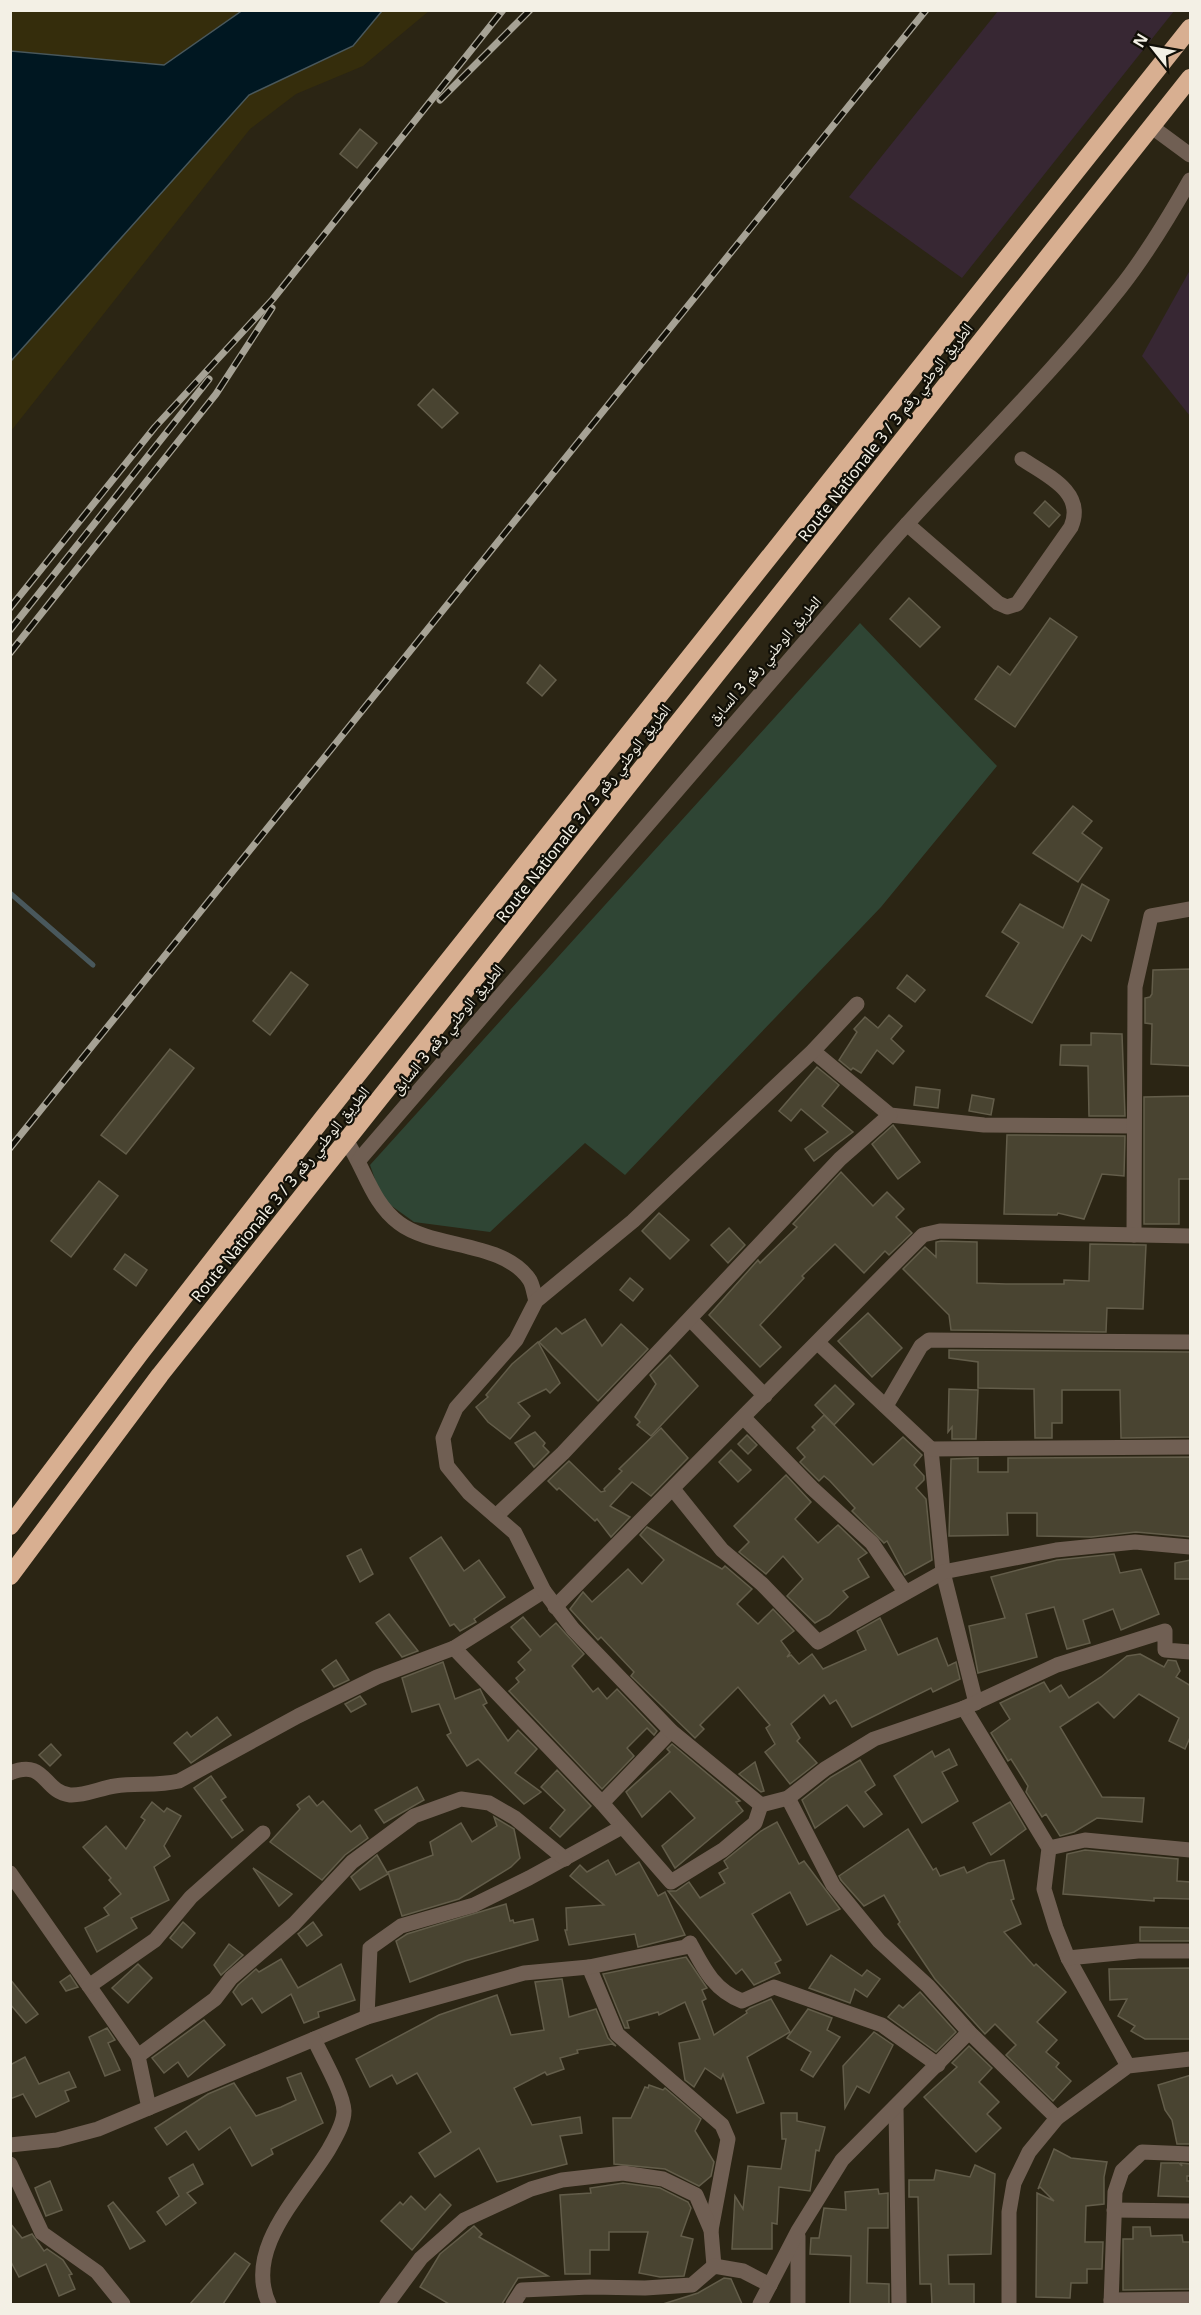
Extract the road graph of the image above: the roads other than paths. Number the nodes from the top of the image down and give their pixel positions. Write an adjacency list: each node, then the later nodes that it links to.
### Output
1 (1191, 28): 10 (highway, Route Nationale 3 / الطريق الوطني رقم 3)
2 (1189, 82): 3 (highway, Route Nationale 3 / الطريق الوطني رقم 3)
3 (1152, 127): 4 (street); 12 (highway, Route Nationale 3 / الطريق الوطني رقم 3)
4 (1191, 155)
5 (1191, 180): 7 (street, الطريق الوطني رقم 3 السابق)
6 (1022, 459): 7 (street)
7 (907, 524): 16 (street, الطريق الوطني رقم 3 السابق)
8 (1191, 909): 14 (street)
9 (857, 1004): 11 (street)
10 (393, 1031): 12 (highway); 30 (highway, Route Nationale 3 / الطريق الوطني رقم 3)
11 (813, 1051): 13 (street); 19 (street)
12 (417, 1053): 15 (highway, Route Nationale 3 / الطريق الوطني رقم 3)
13 (890, 1115): 14 (street); 20 (street)
14 (1132, 1126): 17 (street)
15 (347, 1142): 16 (street); 33 (highway, Route Nationale 3 / الطريق الوطني رقم 3)
16 (359, 1160): 19 (street)
17 (1134, 1235): 18 (street); 22 (street)
18 (1191, 1236)
19 (536, 1301): 29 (street)
20 (691, 1320): 23 (street); 29 (street)
21 (1191, 1342): 24 (street)
22 (818, 1343): 23 (street); 24 (street)
23 (765, 1396): 25 (street)
24 (886, 1406): 27 (street)
25 (744, 1418): 28 (street); 35 (street)
26 (1191, 1447): 27 (street)
27 (932, 1449): 32 (street)
28 (673, 1489): 35 (street); 36 (street)
29 (496, 1516): 34 (street)
30 (10, 1526)
31 (1191, 1547): 32 (street)
32 (943, 1572): 35 (street); 39 (street)
33 (10, 1576)
34 (544, 1591): 36 (street); 37 (street)
35 (905, 1592)
36 (555, 1607): 40 (street)
37 (454, 1648): 41 (street); 43 (street)
38 (1191, 1652): 39 (street)
39 (970, 1705): 42 (street); 47 (street)
40 (671, 1731): 43 (street); 44 (street)
41 (10, 1773)
42 (788, 1798): 44 (street); 56 (street)
43 (602, 1803): 45 (street)
44 (761, 1805): 45 (street)
45 (622, 1827): 49 (street)
46 (262, 1833): 54 (street)
47 (1049, 1848): 48 (street); 52 (street)
48 (1191, 1850)
49 (565, 1859): 55 (street); 58 (street)
50 (10, 1873): 54 (street)
51 (1191, 1951): 52 (street)
52 (1068, 1958): 61 (street)
53 (589, 1967): 55 (street); 60 (street); 70 (street)
54 (89, 1986): 58 (street)
55 (367, 2017): 57 (street)
56 (969, 2032): 60 (street); 64 (street)
57 (314, 2038): 62 (street); 77 (street)
58 (138, 2056): 62 (street)
59 (1191, 2059): 61 (street)
60 (938, 2065): 63 (street)
61 (1128, 2066): 64 (street)
62 (149, 2108): 65 (street)
63 (896, 2108): 71 (street); 82 (street)
64 (1057, 2118): 83 (street)
65 (10, 2145)
66 (1191, 2154): 68 (street)
67 (10, 2164): 76 (street)
68 (1114, 2210): 69 (street); 75 (street)
69 (1191, 2211)
70 (711, 2230): 72 (street); 78 (street)
71 (798, 2231): 73 (street); 81 (street)
72 (714, 2266): 73 (street); 79 (street)
73 (770, 2285): 80 (street)
74 (1191, 2299): 75 (street)
75 (1111, 2302)
76 (123, 2304)
77 (269, 2304)
78 (387, 2304)
79 (513, 2304)
80 (760, 2304)
81 (798, 2304)
82 (899, 2304)
83 (1009, 2304)

